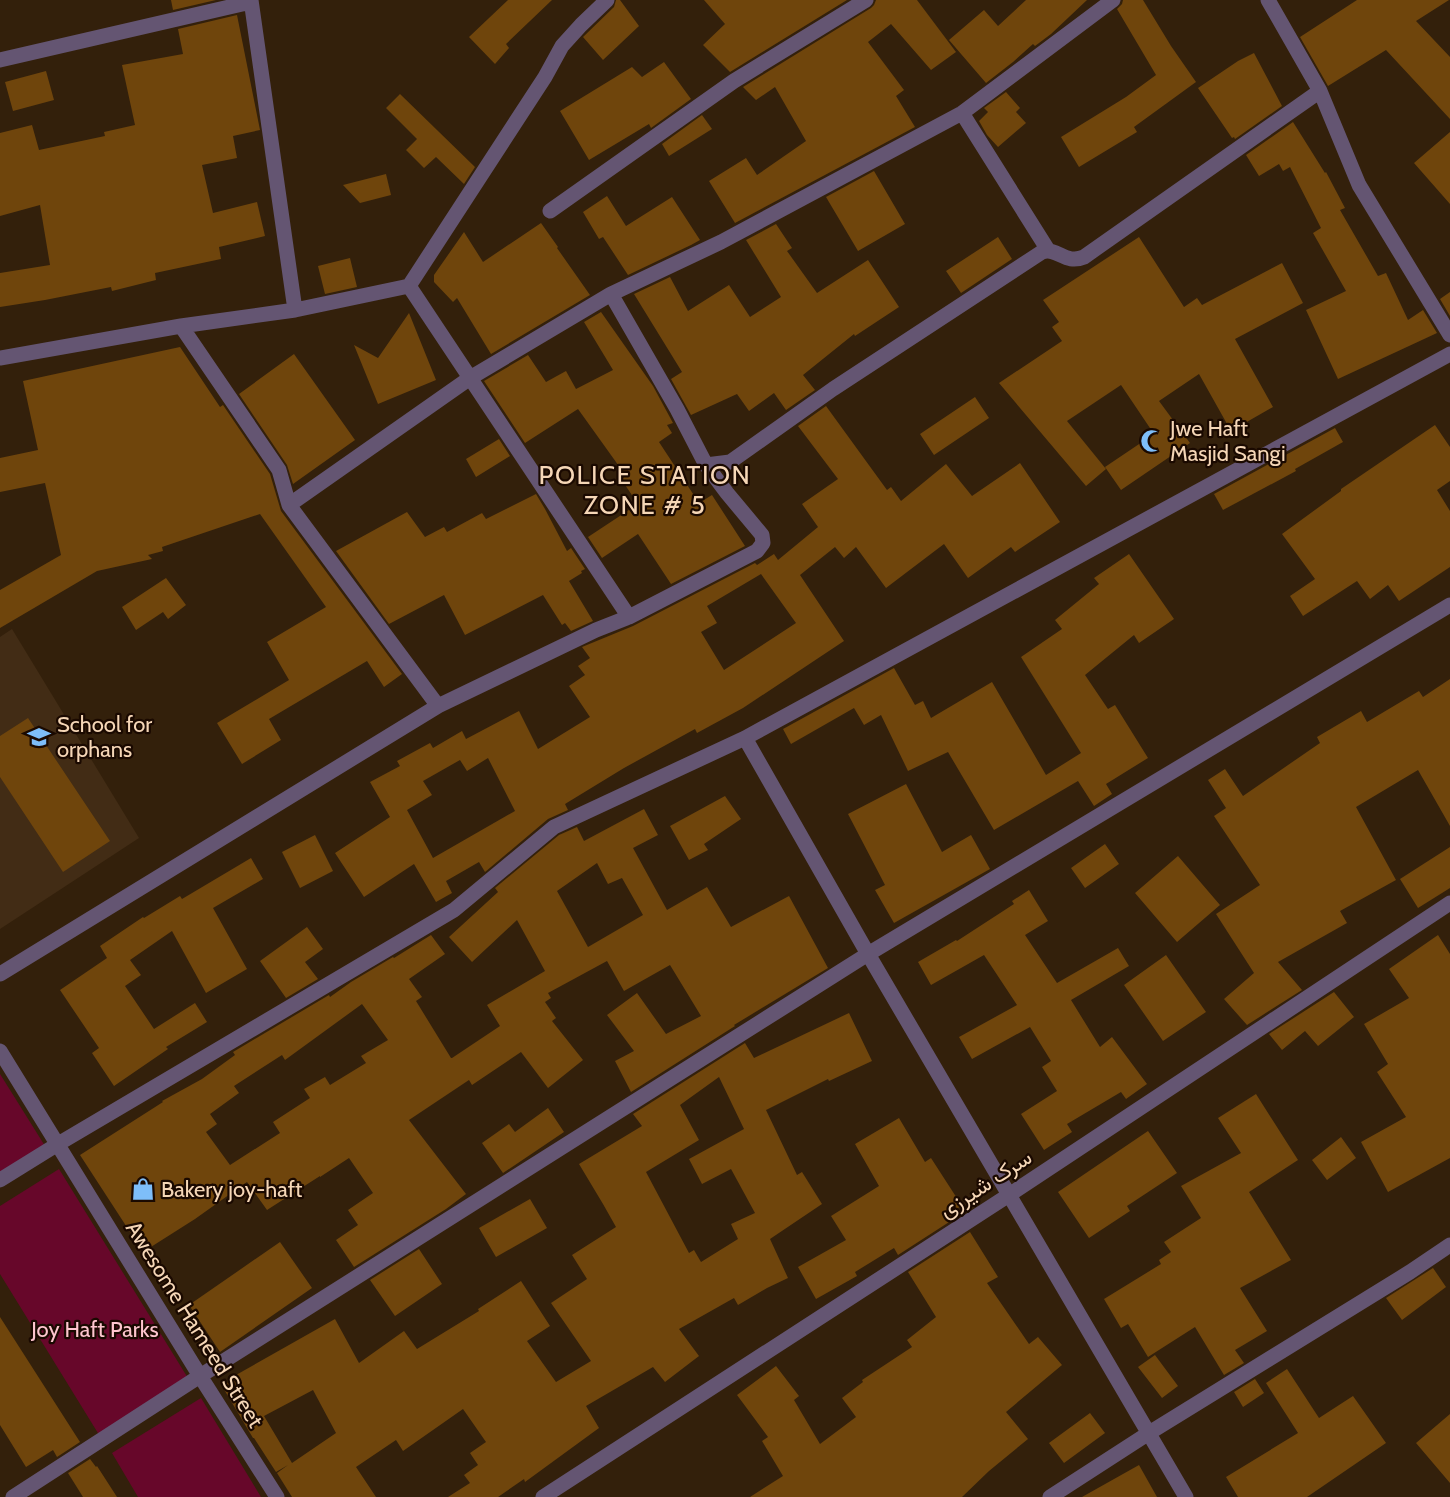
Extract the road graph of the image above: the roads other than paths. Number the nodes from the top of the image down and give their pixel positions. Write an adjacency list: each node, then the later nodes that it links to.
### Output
1 (608, 0): 11 (street)
2 (866, 0): 9 (street)
3 (1113, 0): 8 (street)
4 (1268, 0): 7 (street)
5 (251, 1): 6 (street); 13 (street)
6 (0, 60)
7 (1320, 91): 10 (street); 15 (street)
8 (962, 112): 10 (street); 12 (street)
9 (550, 211)
10 (1048, 250): 19 (street)
11 (408, 286): 13 (street); 18 (street)
12 (611, 294): 18 (street); 19 (street)
13 (295, 310): 14 (street)
14 (181, 326): 17 (street); 20 (street)
15 (1450, 335)
16 (1450, 354): 24 (street)
17 (0, 358)
18 (470, 378): 20 (street); 22 (street)
19 (706, 465): 22 (street)
20 (289, 505): 23 (street)
21 (1450, 605): 26 (street)
22 (628, 617): 23 (street)
23 (438, 706): 27 (street)
24 (745, 738): 26 (street); 29 (street)
25 (1450, 903): 31 (street, سرک شیرزی)
26 (868, 954): 31 (street); 33 (street)
27 (0, 974)
28 (0, 1051): 29 (street, Awesome Hameed Street)
29 (58, 1144): 30 (street); 33 (street, Awesome Hameed Street)
30 (0, 1180)
31 (1009, 1195): 34 (street); 37 (street, سرک شیرزی)
32 (1450, 1245): 34 (street)
33 (200, 1376): 35 (street); 36 (street, Awesome Hameed Street)
34 (1149, 1433): 38 (street); 39 (street)
35 (13, 1497)
36 (277, 1497)
37 (543, 1497)
38 (1050, 1497)
39 (1186, 1497)

